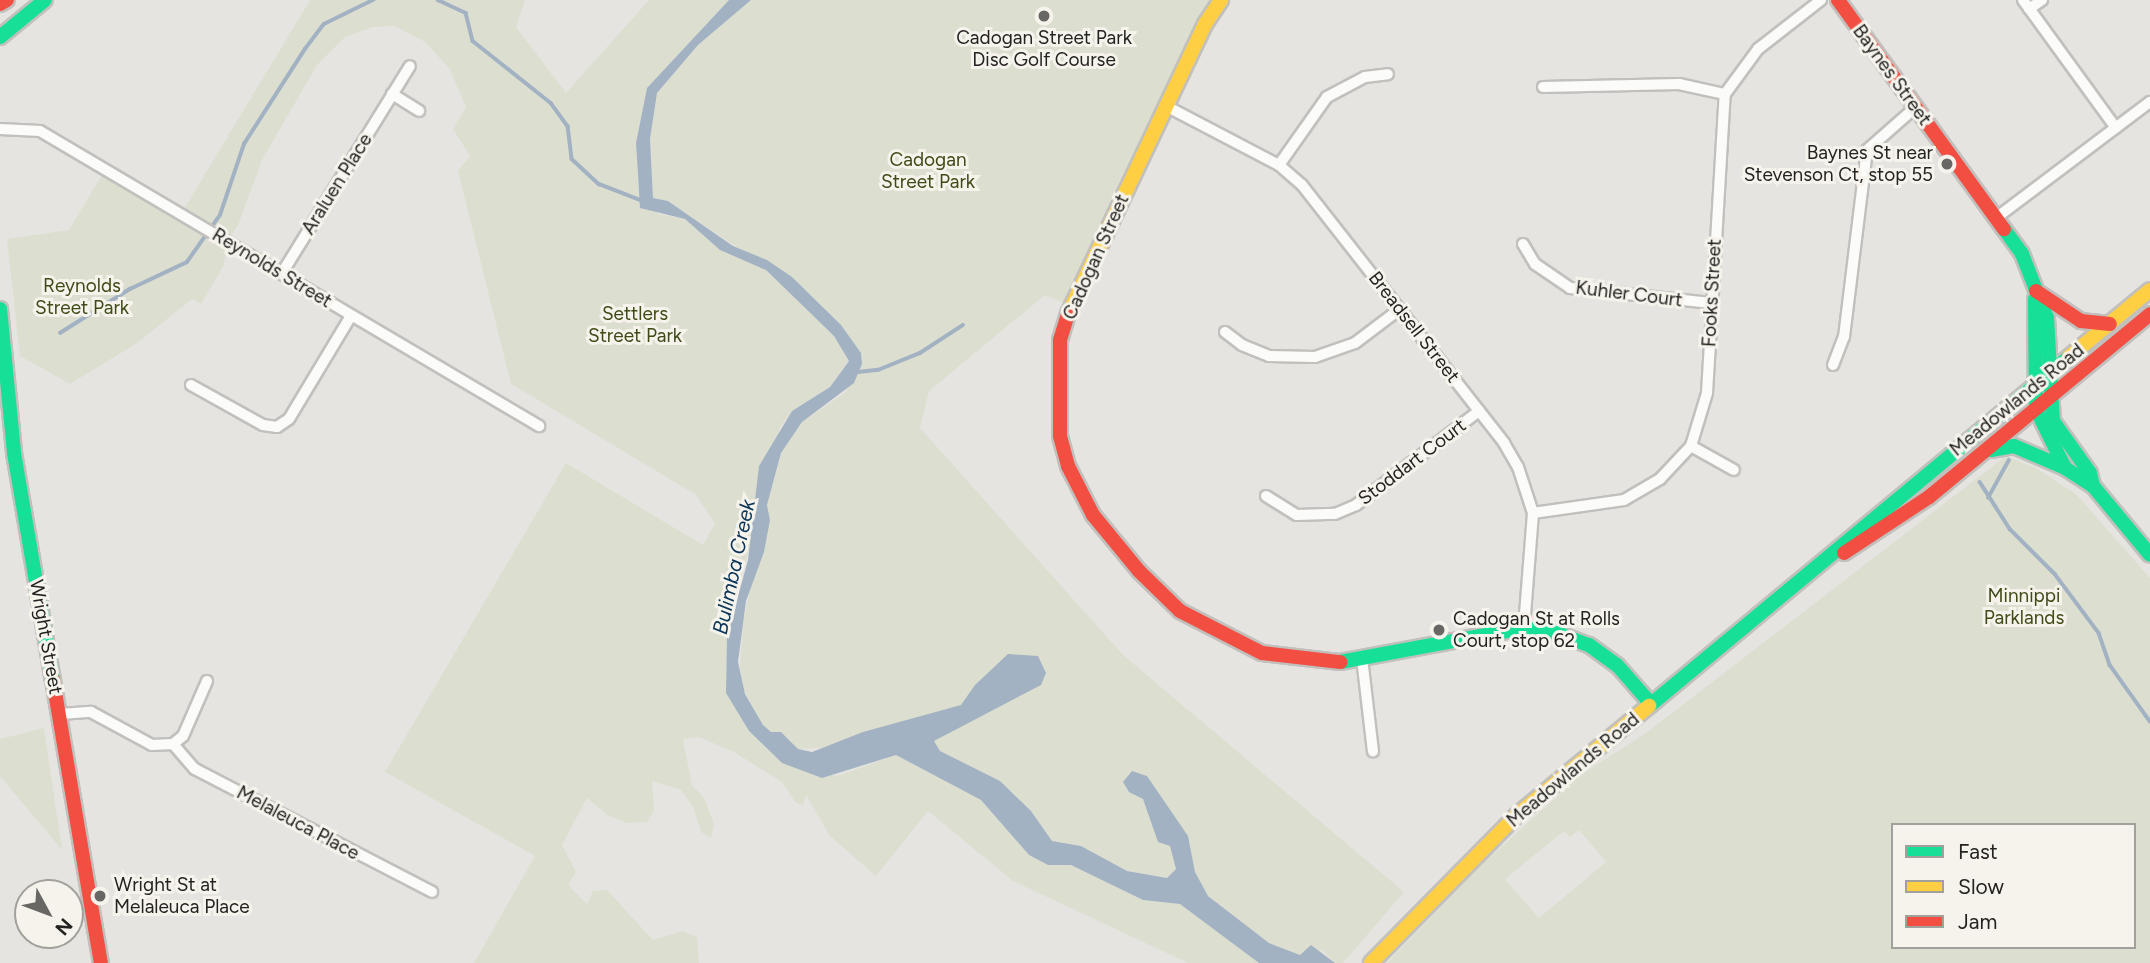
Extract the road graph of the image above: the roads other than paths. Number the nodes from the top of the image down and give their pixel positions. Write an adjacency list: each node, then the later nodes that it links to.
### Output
1 (7, 0): 7 (main road)
2 (45, 0): 9 (main road)
3 (1221, 0): 16 (main road, Cadogan Street)
4 (1821, 0): 14 (street)
5 (1838, 0): 17 (main road, Baynes Street)
6 (2042, 0): 8 (street)
7 (0, 4)
8 (2026, 4): 19 (street)
9 (0, 37)
10 (410, 66): 13 (street, Araluen Place)
11 (1388, 74): 21 (street)
12 (1543, 87): 14 (street)
13 (392, 94): 18 (street); 24 (street, Araluen Place)
14 (1725, 94): 27 (street, Fooks Street)
15 (2150, 102): 19 (street)
16 (1166, 106): 21 (street, Breadsell Street); 52 (main road, Cadogan Street)
17 (1916, 107): 22 (main road, Baynes Street); 34 (street)
18 (419, 111)
19 (2116, 128): 22 (street)
20 (0, 129): 24 (street, Reynolds Street)
21 (1279, 164): 29 (street, Breadsell Street)
22 (1996, 218): 25 (main road, Baynes Street)
23 (1523, 244): 27 (street, Kuhler Court)
24 (282, 273): 31 (street, Reynolds Street)
25 (2036, 290): 32 (main road); 35 (main road, Baynes Street); 36 (main road, Baynes Street)
26 (2150, 290): 32 (main road, Meadowlands Road)
27 (1711, 303): 42 (street, Fooks Street)
28 (0, 309): 55 (main road, Wright Street)
29 (1400, 309): 33 (street); 40 (street, Breadsell Street)
30 (2150, 314): 38 (main road, Meadowlands Road)
31 (351, 316): 37 (street); 41 (street, Reynolds Street)
32 (2110, 324): 35 (main road, Meadowlands Road)
33 (1225, 332)
34 (1833, 365)
35 (2049, 374): 36 (main road, Meadowlands Road); 38 (main road, Baynes Street)
36 (2036, 384): 39 (main road, Baynes Street); 50 (main road, Meadowlands Road)
37 (191, 385)
38 (2050, 398): 39 (main road, Meadowlands Road); 46 (main road, Baynes Street)
39 (2036, 409): 43 (main road, Meadowlands Road); 44 (main road)
40 (1479, 411): 47 (street, Stoddart Court); 48 (street, Breadsell Street)
41 (539, 426)
42 (1690, 446): 45 (street); 48 (street, Fooks Street)
43 (1984, 452): 44 (main road); 50 (main road, Meadowlands Road)
44 (2064, 468): 46 (main road)
45 (1734, 470)
46 (2092, 486): 49 (main road)
47 (1266, 496)
48 (1533, 513): 51 (street, Breadsell Street)
49 (2150, 555)
50 (1787, 590): 54 (main road, Meadowlands Road)
51 (1524, 628): 52 (main road, Cadogan Street); 54 (main road, Cadogan Street)
52 (1362, 659): 57 (street)
53 (207, 681): 56 (street)
54 (1651, 704): 59 (main road, Meadowlands Road)
55 (60, 714): 56 (street); 60 (main road, Wright Street)
56 (173, 744): 58 (street, Melaleuca Place)
57 (1373, 751)
58 (432, 892)
59 (1372, 961)
60 (101, 963)

